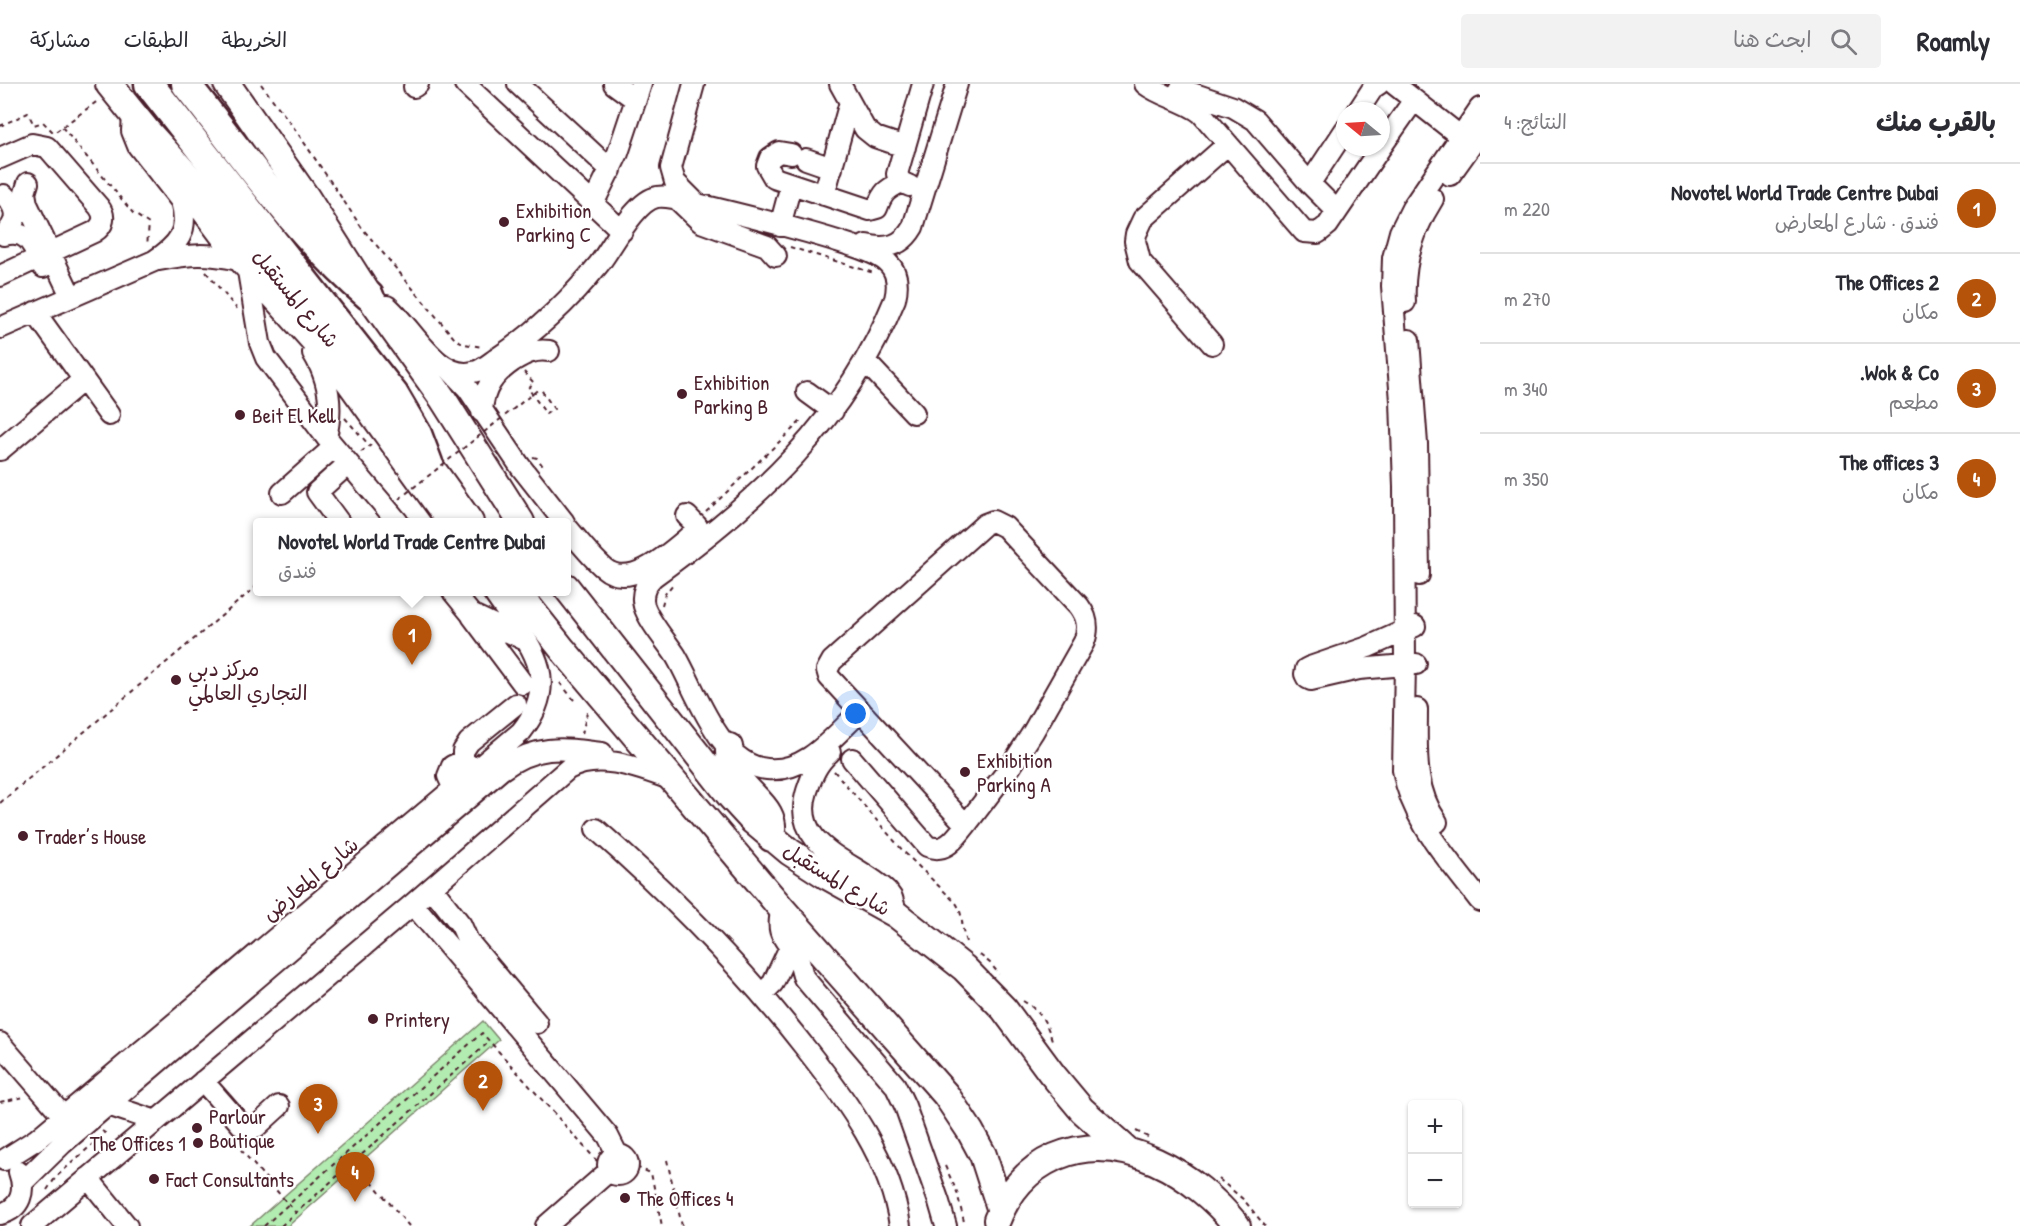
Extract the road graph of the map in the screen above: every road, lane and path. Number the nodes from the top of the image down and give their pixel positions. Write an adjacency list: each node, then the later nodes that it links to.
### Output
1 (149, 84): 77 (highway)
2 (186, 84): 55 (highway)
3 (227, 84): 55 (main road)
4 (261, 84): 63 (path)
5 (465, 84): 42 (street)
6 (518, 84): 33 (street)
7 (614, 84): 17 (street)
8 (694, 84): 43 (street)
9 (840, 84): 19 (street)
10 (923, 84): 29 (street)
11 (957, 84): 38 (street)
12 (1145, 84): 27 (street)
13 (1162, 84): 36 (street)
14 (1379, 84): 20 (street)
15 (1394, 84): 18 (street)
16 (111, 87): 22 (main road, شارع المستقبل); 24 (path)
17 (638, 92): 33 (street)
18 (1414, 100): 25 (street); 26 (street)
19 (850, 102): 29 (street); 32 (street)
20 (1364, 102)
21 (1480, 108): 26 (street)
22 (140, 123): 50 (street); 51 (street); 77 (main road, شارع المستقبل)
23 (0, 126): 24 (path)
24 (62, 127): 50 (path)
25 (1390, 134)
26 (1471, 138): 96 (street)
27 (1228, 144): 44 (street); 61 (street)
28 (1336, 144): 36 (street)
29 (905, 147): 34 (street)
30 (1375, 156): 44 (street)
31 (0, 158): 49 (street)
32 (832, 168): 37 (street); 40 (street)
33 (611, 170): 42 (street)
34 (901, 182): 38 (street); 40 (street)
35 (28, 183): 49 (street)
36 (1310, 183): 44 (street)
37 (791, 185): 40 (street); 45 (street)
38 (924, 190): 47 (street)
39 (4, 195): 49 (street)
40 (824, 195)
41 (677, 199): 43 (street); 46 (street); 48 (street)
42 (593, 204): 46 (street)
43 (698, 205): 45 (street)
44 (1337, 211)
45 (780, 226): 47 (street)
46 (622, 231): 63 (street)
47 (840, 242): 64 (street)
48 (781, 251): 53 (path)
49 (44, 255): 54 (street); 56 (street)
50 (154, 261): 51 (street); 56 (street)
51 (243, 265): 59 (street); 74 (street)
52 (206, 273): 57 (path)
53 (878, 275)
54 (0, 276)
55 (369, 296): 65 (street); 85 (main road)
56 (66, 299): 58 (street)
57 (236, 308)
58 (34, 312): 60 (street); 66 (street)
59 (292, 321): 68 (street); 83 (street)
60 (0, 328)
61 (1212, 344)
62 (549, 351): 63 (street)
63 (511, 356): 65 (street); 70 (street); 80 (path, bridge)
64 (865, 361): 69 (street); 71 (street)
65 (452, 371): 70 (street)
66 (83, 380): 72 (street); 76 (street)
67 (807, 392): 69 (street)
68 (330, 411): 74 (street); 75 (path)
69 (832, 411): 107 (street)
70 (482, 412): 86 (street)
71 (914, 413)
72 (109, 416)
73 (802, 420): 87 (path)
74 (330, 442): 78 (street); 79 (street)
75 (369, 445)
76 (0, 450)
77 (428, 463): 84 (main road, شارع المستقبل)
78 (348, 464): 81 (street); 82 (street)
79 (282, 493)
80 (399, 500)
81 (336, 518)
82 (395, 518)
83 (456, 518)
84 (457, 518)
85 (518, 518)
86 (560, 518)
87 (690, 520): 88 (street)
88 (571, 531)
89 (253, 589): 112 (path)
90 (571, 592): 95 (main road, شارع المستقبل)
91 (457, 596): 94 (street)
92 (496, 596): 97 (street, شارع المعارض)
93 (521, 596): 99 (main road, شارع المستقبل)
94 (471, 614): 97 (street); 101 (street)
95 (596, 623): 99 (main road); 115 (main road, شارع المستقبل)
96 (1412, 628): 98 (street); 98 (street)
97 (525, 640): 110 (street, شارع المعارض)
98 (1412, 664): 116 (street); 118 (street)
99 (585, 675): 111 (main road, شارع المستقبل)
100 (560, 683): 102 (path)
101 (523, 684)
102 (574, 700)
103 (590, 702): 106 (path)
104 (516, 704): 110 (street)
105 (864, 715): 107 (street); 108 (street); 113 (street); 113 (street)
106 (582, 750): 111 (street, شارع المعارض); 134 (street, شارع المعارض)
107 (737, 755): 115 (main road)
108 (823, 758): 120 (street); 122 (path)
109 (852, 759): 113 (street)
110 (470, 766): 132 (street, شارع المعارض)
111 (668, 774): 117 (street); 119 (main road, شارع المستقبل)
112 (0, 803)
113 (966, 825)
114 (596, 829): 125 (street)
115 (771, 837): 120 (main road, شارع المستقبل)
116 (1480, 880)
117 (422, 896): 127 (street); 133 (street); 147 (street)
118 (1480, 902)
119 (782, 909): 121 (street); 154 (main road, شارع المستقبل)
120 (897, 915): 141 (main road, شارع المستقبل)
121 (789, 949): 125 (street); 164 (street)
122 (971, 949)
123 (976, 953): 124 (path)
124 (1002, 979)
125 (762, 994): 163 (street)
126 (1018, 998): 129 (path)
127 (537, 1023)
128 (490, 1041): 146 (path); 147 (path); 151 (path)
129 (1053, 1041)
130 (0, 1043): 140 (street)
131 (0, 1058): 140 (street)
132 (102, 1075): 134 (street); 140 (street, شارع المعارض)
133 (203, 1081): 138 (street); 139 (street)
134 (126, 1090): 137 (street, شارع المعارض)
135 (24, 1097): 136 (path)
136 (0, 1102)
137 (108, 1105): 139 (street); 150 (street, شارع المعارض)
138 (279, 1106)
139 (156, 1120): 149 (street)
140 (59, 1121): 144 (street, شارع المعارض)
141 (1130, 1140): 142 (path); 154 (main road); 165 (main road)
142 (1155, 1140)
143 (235, 1144): 151 (path)
144 (2, 1159): 150 (street)
145 (667, 1160): 162 (path)
146 (354, 1161): 152 (path); 159 (path)
147 (615, 1165): 160 (street); 161 (path)
148 (1219, 1178): 166 (path)
149 (88, 1179): 155 (street); 156 (street)
150 (23, 1182): 153 (street)
151 (288, 1204): 152 (path); 157 (path)
152 (296, 1213): 158 (path)
153 (2, 1218)
154 (998, 1218)
155 (32, 1226)
156 (127, 1226)
157 (264, 1226)
158 (281, 1226)
159 (409, 1226)
160 (546, 1226)
161 (663, 1226)
162 (682, 1226)
163 (900, 1226)
164 (946, 1226)
165 (1237, 1226)
166 (1265, 1226)

